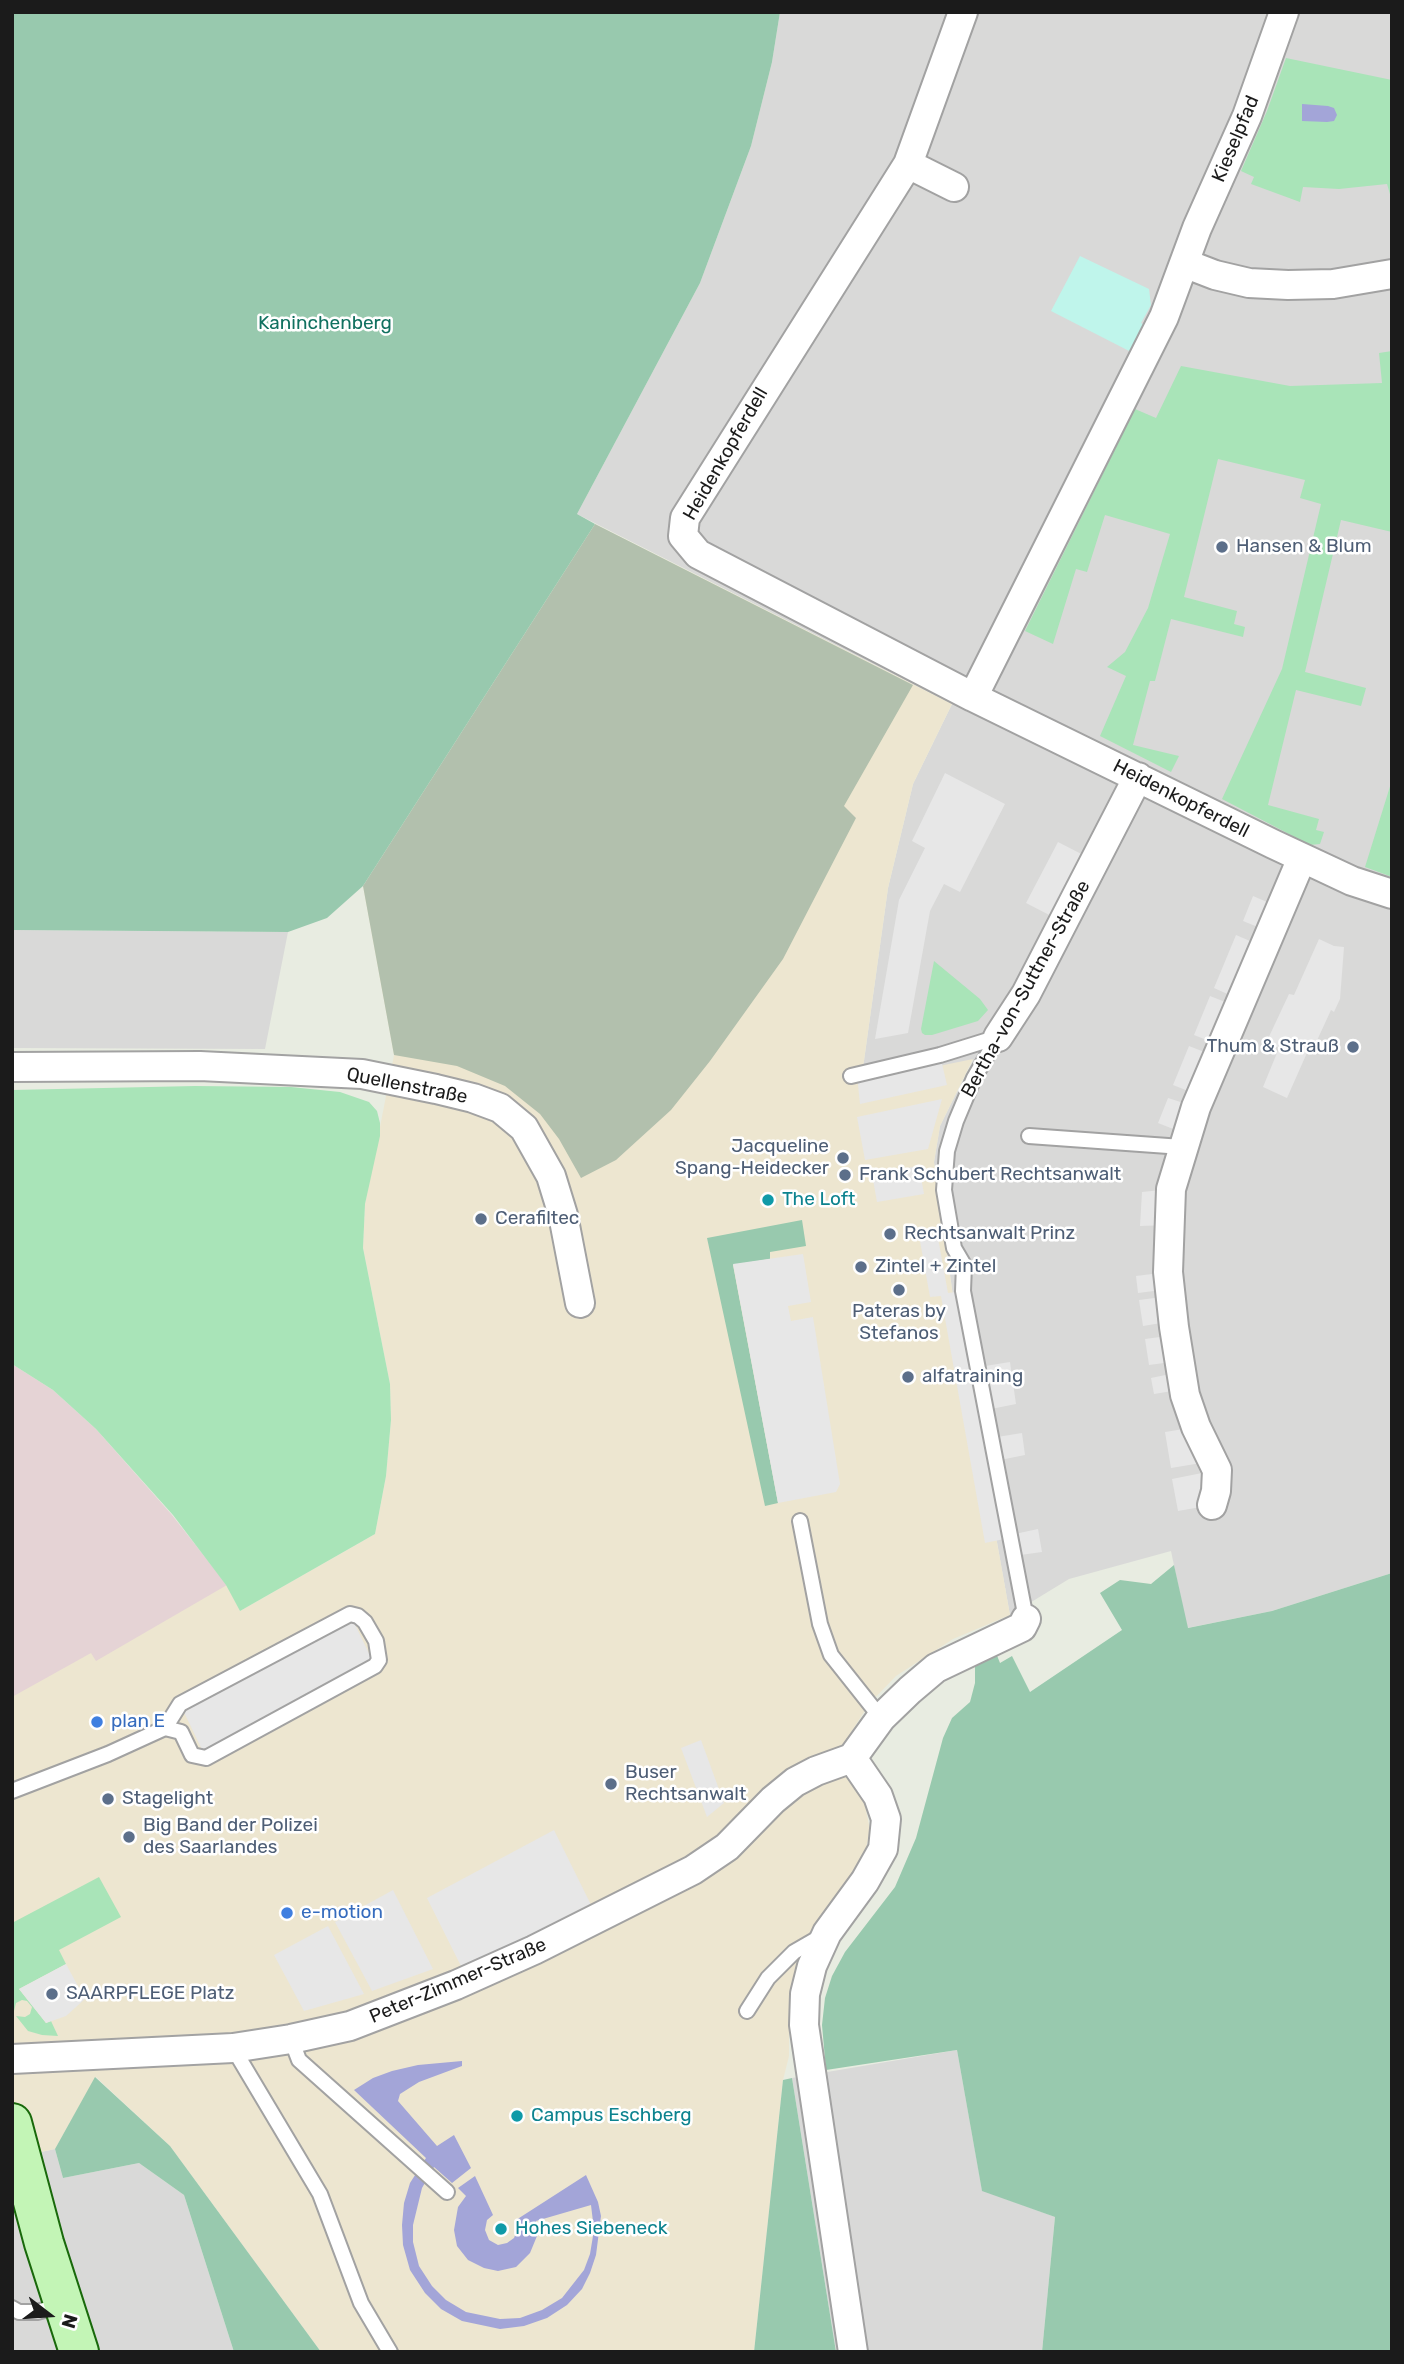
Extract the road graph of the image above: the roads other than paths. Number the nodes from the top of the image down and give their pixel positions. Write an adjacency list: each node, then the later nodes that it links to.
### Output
1 (963, 12): 3 (street, Heidenkopferdell)
2 (1284, 12): 5 (street, Kieselpfad)
3 (908, 164): 4 (street); 7 (street, Heidenkopferdell)
4 (954, 187)
5 (1184, 263): 6 (street); 7 (street)
6 (1392, 274)
7 (973, 697): 8 (street, Heidenkopferdell)
8 (1138, 777): 9 (street, Heidenkopferdell); 11 (street, Bertha-von-Suttner-Straße)
9 (1302, 858): 10 (street, Heidenkopferdell); 15 (street)
10 (1392, 894)
11 (998, 1037): 13 (lane); 19 (lane, Bertha-von-Suttner-Straße)
12 (12, 1067): 16 (street, Quellenstraße)
13 (851, 1076)
14 (1029, 1136): 15 (lane)
15 (1182, 1147): 17 (street)
16 (580, 1303)
17 (1212, 1505)
18 (800, 1521): 20 (lane)
19 (1026, 1619): 20 (street)
20 (881, 1717): 22 (street)
21 (165, 1728): 21 (lane); 23 (lane)
22 (852, 1758): 24 (street); 26 (street, Peter-Zimmer-Straße)
23 (12, 1791)
24 (827, 1933): 25 (lane); 35 (street)
25 (747, 2011)
26 (292, 2039): 27 (street, Peter-Zimmer-Straße); 30 (lane)
27 (233, 2048): 28 (street, Peter-Zimmer-Straße); 34 (lane)
28 (12, 2059)
29 (12, 2123): 31 (street)
30 (447, 2192)
31 (64, 2305): 32 (lane); 33 (street)
32 (12, 2308)
33 (79, 2352)
34 (390, 2352)
35 (853, 2352)

